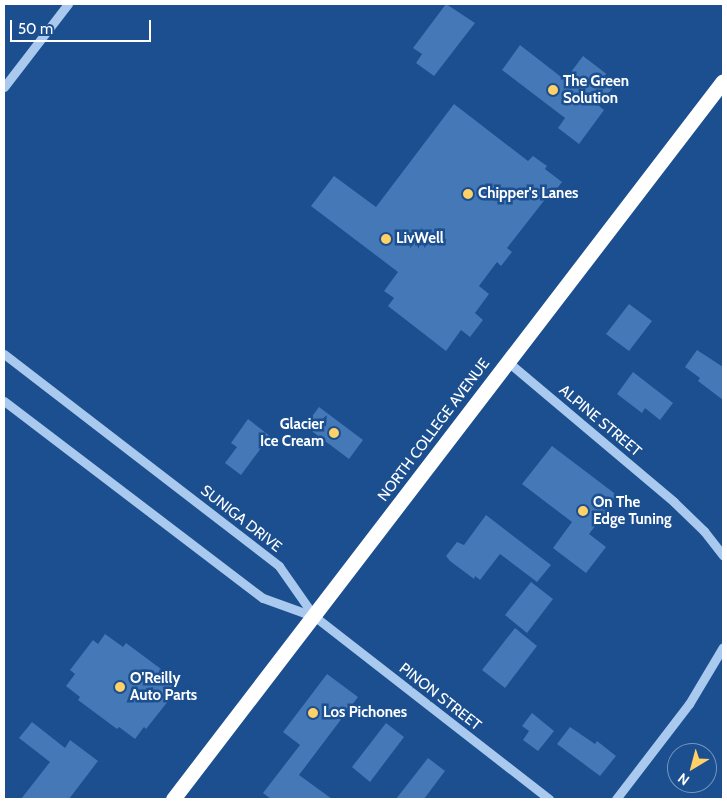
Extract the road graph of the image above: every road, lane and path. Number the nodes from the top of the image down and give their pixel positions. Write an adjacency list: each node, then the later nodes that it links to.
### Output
1 (68, 4): 3 (street)
2 (723, 81): 5 (highway, NORTH COLLEGE AVENUE)
3 (4, 87)
4 (4, 354): 8 (street, SUNIGA DRIVE)
5 (508, 362): 7 (street, ALPINE STREET); 8 (highway, NORTH COLLEGE AVENUE)
6 (4, 401): 8 (street)
7 (723, 555)
8 (314, 616): 10 (highway, NORTH COLLEGE AVENUE); 11 (street, PINON STREET)
9 (723, 647): 12 (street)
10 (173, 799)
11 (549, 799)
12 (616, 799)

